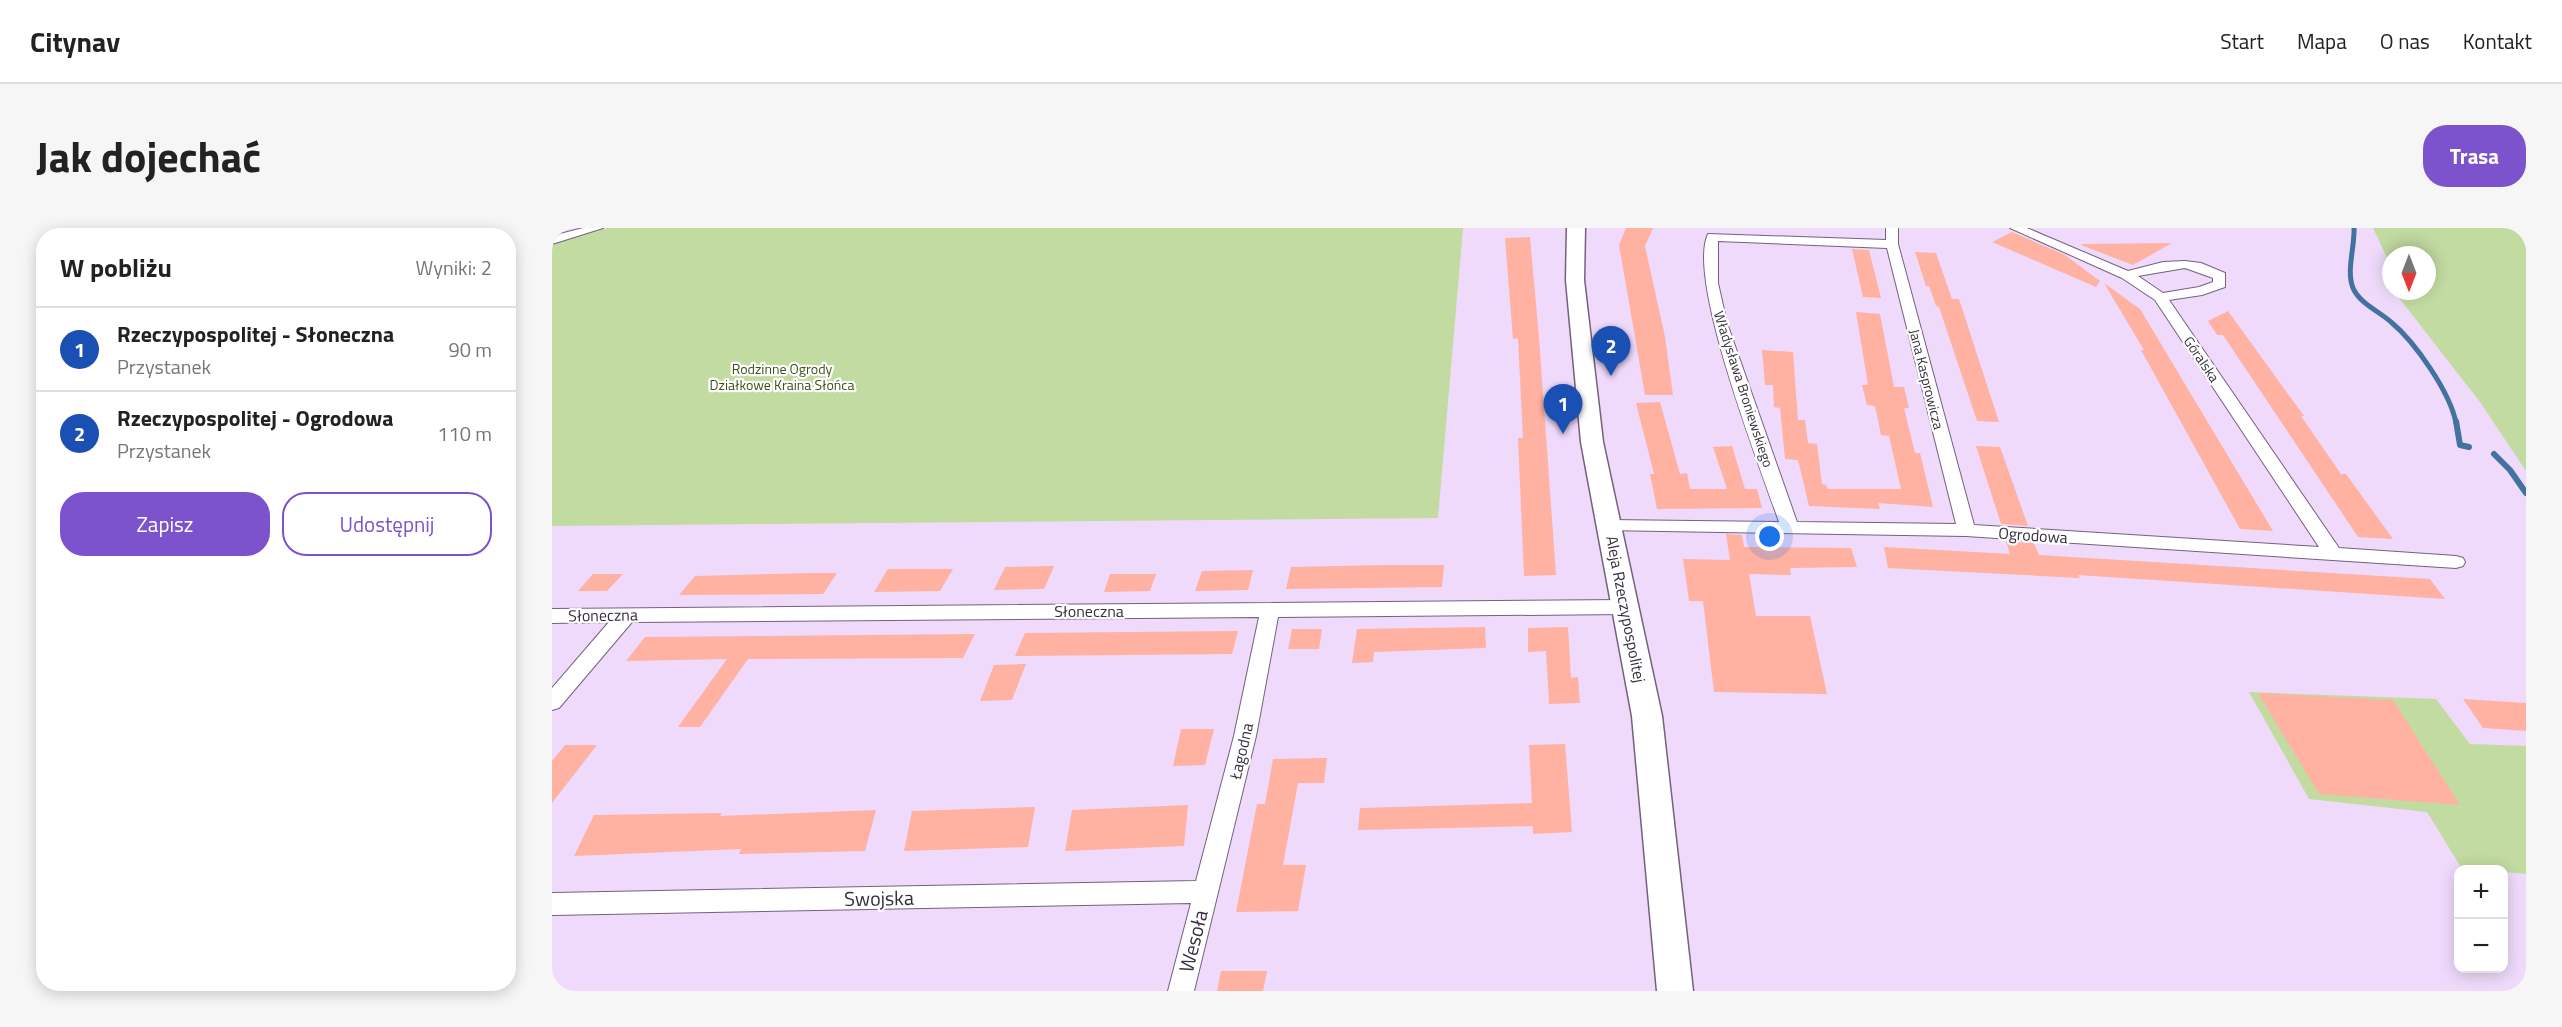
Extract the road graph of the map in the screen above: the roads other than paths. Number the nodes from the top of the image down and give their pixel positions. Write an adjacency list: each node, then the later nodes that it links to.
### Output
1 (597, 228): 5 (street)
2 (1576, 228): 8 (street, Aleja Rzeczypospolitej)
3 (2016, 228): 6 (street, Góralska)
4 (1892, 236): 9 (street, Władysława Broniewskiego); 10 (street, Jana Kasprowicza)
5 (552, 240)
6 (2127, 275): 7 (street, Góralska); 7 (street)
7 (2160, 297): 11 (street, Góralska)
8 (1609, 526): 9 (street, Ogrodowa); 13 (street, Aleja Rzeczypospolitej)
9 (1790, 528): 10 (street, Ogrodowa)
10 (1966, 531): 11 (street, Ogrodowa)
11 (2333, 554): 12 (street, Ogrodowa)
12 (2456, 562)
13 (1626, 607): 14 (street, Słoneczna); 21 (street, Aleja Rzeczypospolitej)
14 (1270, 610): 15 (street, Słoneczna); 18 (street, Łagodna)
15 (627, 615): 16 (street, Słoneczna); 17 (street)
16 (552, 616)
17 (552, 702)
18 (1205, 892): 19 (street, Swojska); 20 (street, Wesoła)
19 (552, 904)
20 (1181, 991)
21 (1675, 991)

